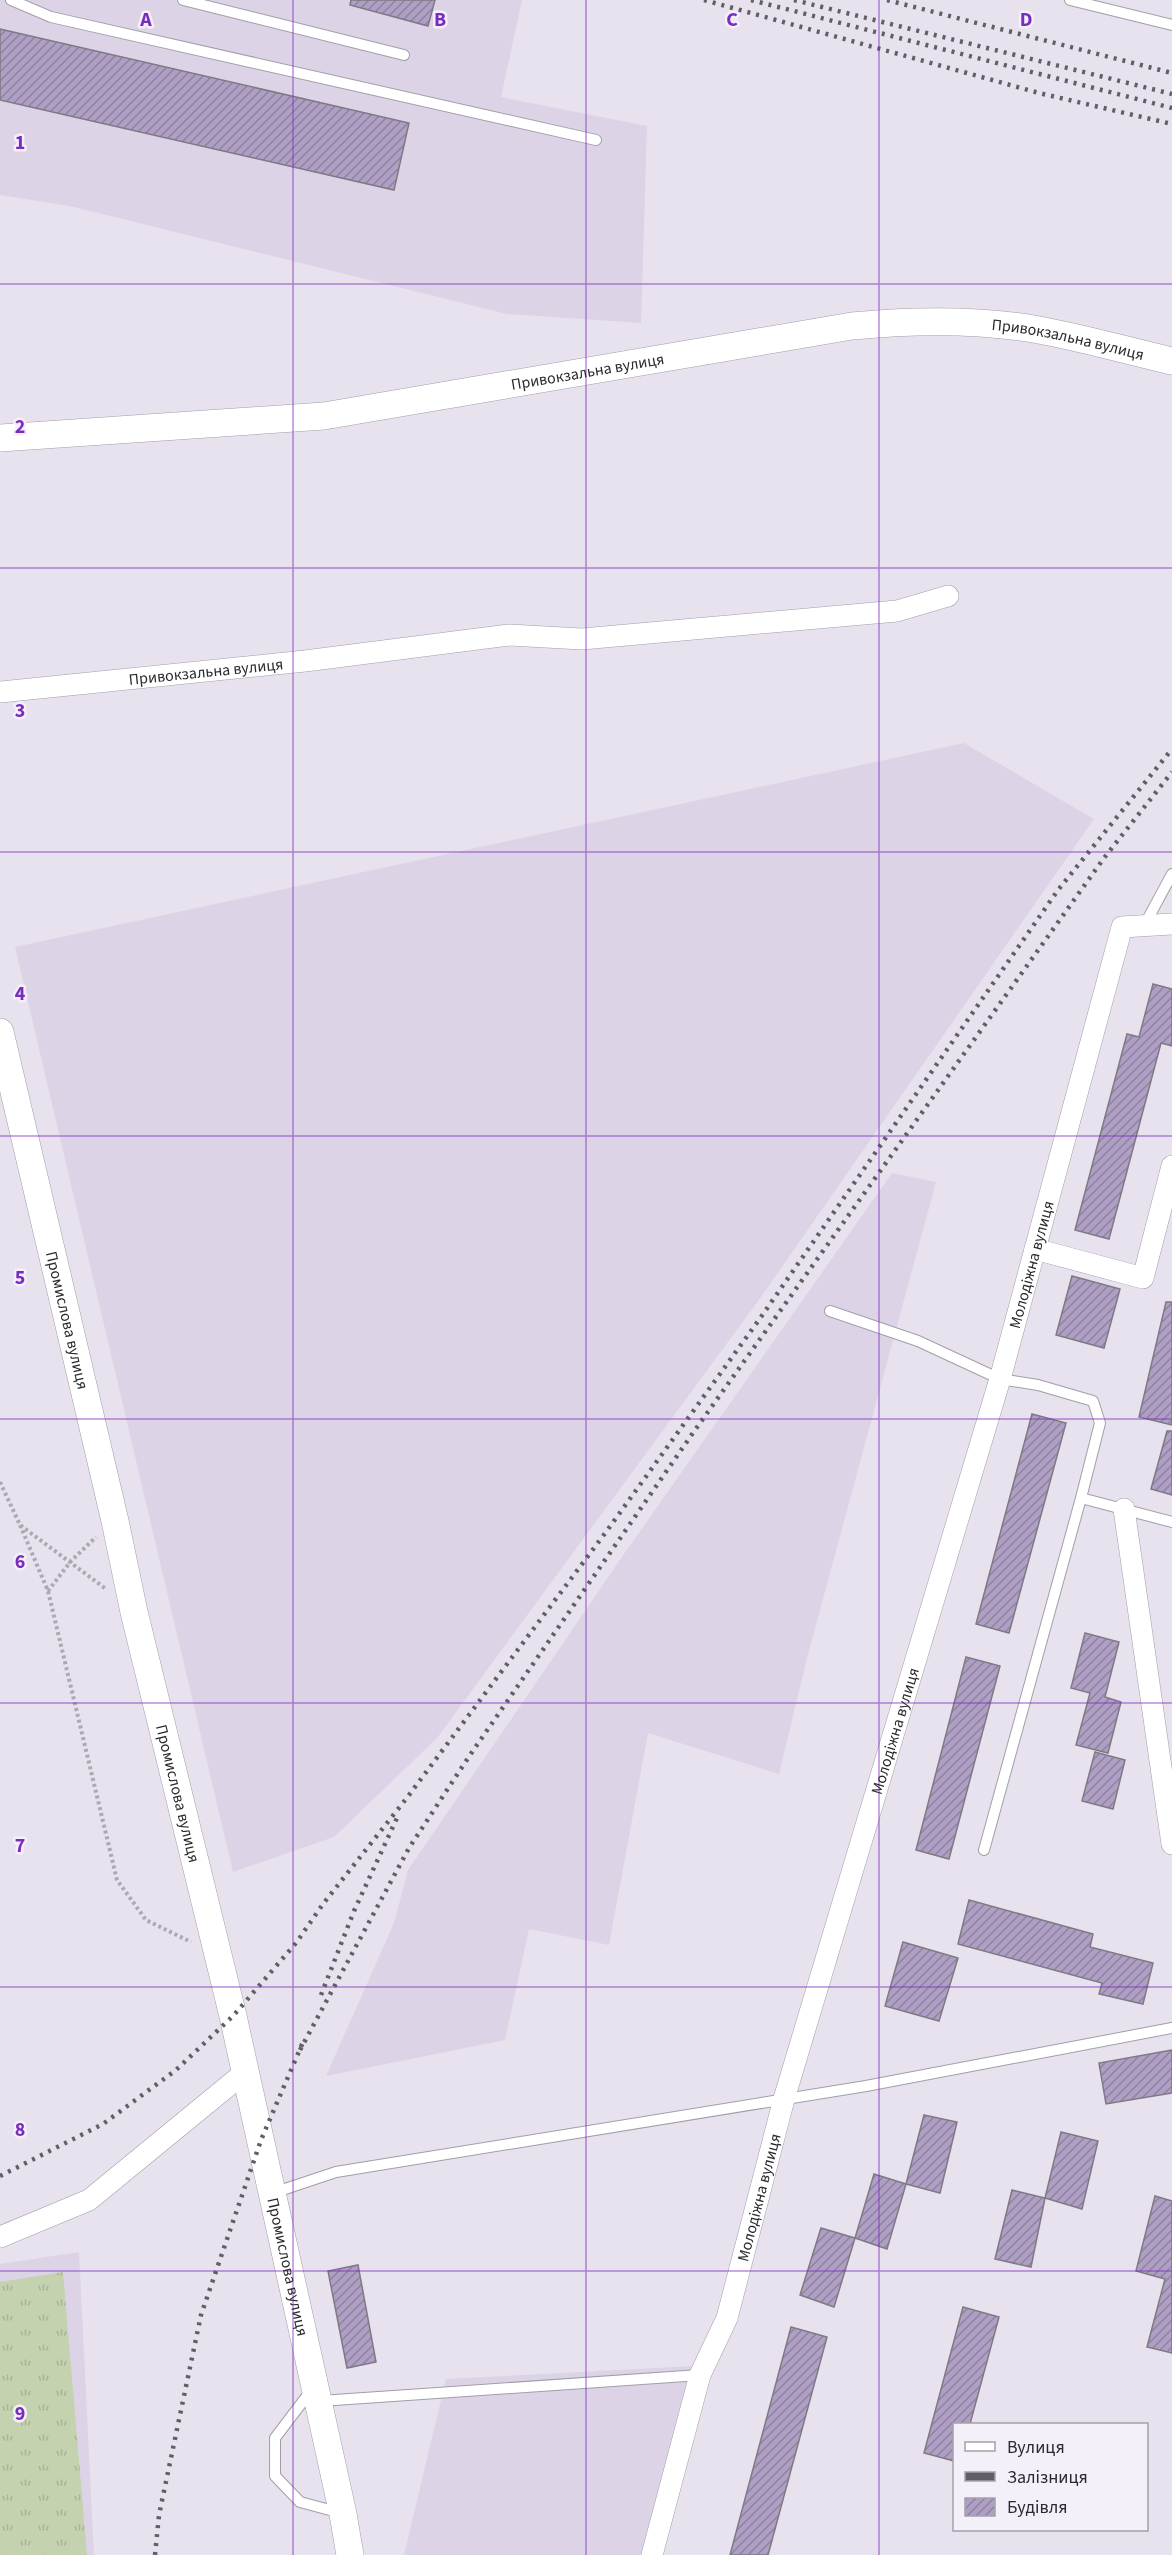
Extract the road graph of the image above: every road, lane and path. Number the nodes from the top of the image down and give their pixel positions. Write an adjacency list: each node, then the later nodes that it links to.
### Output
1 (11, 0): 6 (lane)
2 (183, 0): 5 (lane)
3 (1070, 0): 4 (lane)
4 (1172, 25)
5 (404, 55)
6 (596, 140)
7 (1172, 362): 8 (street, Привокзальна вулиця)
8 (0, 438)
9 (948, 596): 10 (street, Привокзальна вулиця)
10 (0, 692)
11 (1172, 874): 12 (lane)
12 (1145, 924): 13 (street); 16 (street, Молодіжна вулиця)
13 (1172, 924)
14 (0, 1032): 22 (street, Промислова вулиця)
15 (1172, 1166): 16 (street)
16 (1035, 1249): 18 (street, Молодіжна вулиця)
17 (830, 1311): 18 (lane)
18 (1000, 1379): 20 (lane); 33 (street, Молодіжна вулиця)
19 (0, 1482): 24 (path)
20 (1081, 1498): 21 (lane); 29 (lane)
21 (1124, 1509): 23 (lane); 28 (street)
22 (115, 1521): 25 (path); 30 (street, Промислова вулиця)
23 (1172, 1522)
24 (20, 1525): 25 (path); 27 (path)
25 (71, 1561): 26 (path); 27 (path)
26 (107, 1590)
27 (48, 1591): 30 (path)
28 (1172, 1844)
29 (984, 1850)
30 (218, 1957): 32 (street, Промислова вулиця)
31 (1172, 2028): 33 (lane)
32 (244, 2073): 34 (street, Промислова вулиця); 35 (street)
33 (784, 2099): 34 (lane); 36 (street, Молодіжна вулиця)
34 (273, 2193): 37 (street, Промислова вулиця)
35 (0, 2237)
36 (700, 2375): 37 (lane); 40 (street, Молодіжна вулиця)
37 (317, 2393): 38 (street, Промислова вулиця); 38 (lane)
38 (343, 2514): 39 (street, Промислова вулиця)
39 (350, 2555)
40 (652, 2555)

